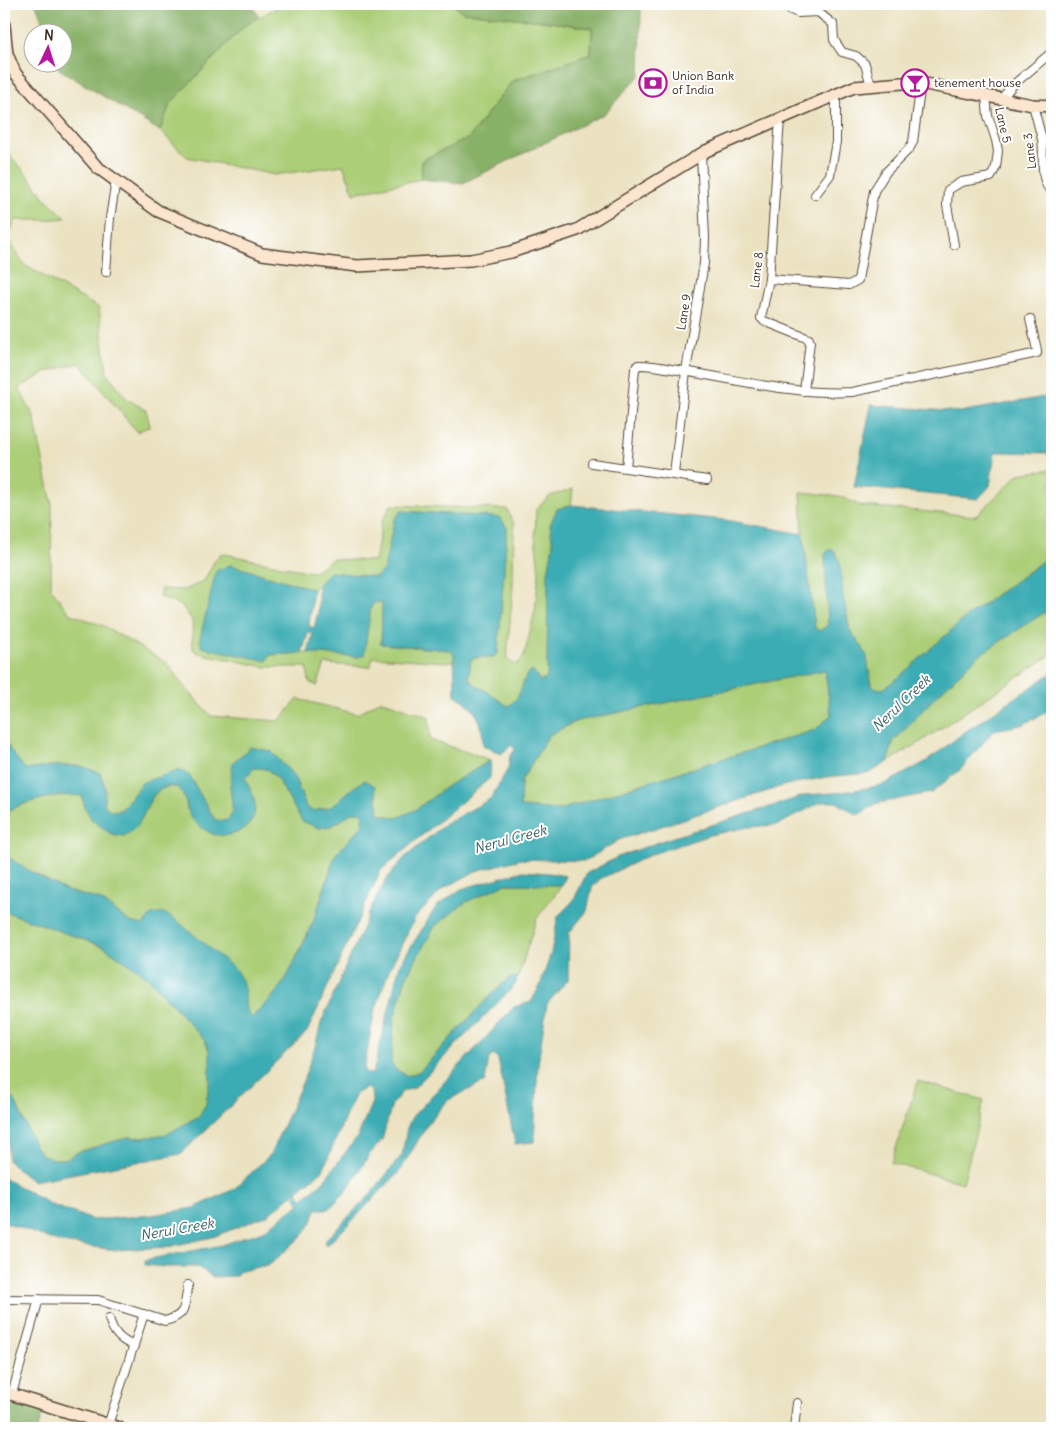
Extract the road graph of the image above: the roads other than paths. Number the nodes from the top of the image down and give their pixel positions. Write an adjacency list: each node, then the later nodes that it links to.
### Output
1 (777, 4): 5 (street)
2 (4, 24): 13 (main road)
3 (1052, 52): 8 (street)
4 (922, 83): 5 (main road); 7 (main road); 18 (street)
5 (871, 86): 6 (main road)
6 (836, 95): 11 (main road); 15 (street)
7 (986, 96): 8 (main road); 16 (street, Lane 5)
8 (1001, 99): 9 (main road)
9 (1032, 105): 10 (main road); 14 (street, Lane 3)
10 (1052, 106)
11 (780, 119): 12 (main road); 18 (street, Lane 8)
12 (701, 154): 13 (main road); 20 (street, Lane 9)
13 (116, 180): 17 (street)
14 (1052, 192)
15 (815, 195)
16 (954, 245)
17 (106, 272)
18 (769, 279): 21 (street, Lane 8)
19 (1030, 319): 21 (street)
20 (686, 372): 21 (street); 23 (street); 24 (street, Lane 9)
21 (804, 391)
22 (592, 463): 23 (street)
23 (626, 468): 24 (street)
24 (674, 474): 25 (street)
25 (707, 480)
26 (188, 1285): 29 (street)
27 (4, 1299): 28 (street)
28 (39, 1299): 29 (street); 32 (street)
29 (144, 1314): 31 (street)
30 (109, 1318): 31 (street)
31 (134, 1346): 34 (street)
32 (8, 1393): 34 (main road)
33 (797, 1403): 35 (street)
34 (114, 1426)
35 (794, 1428)

